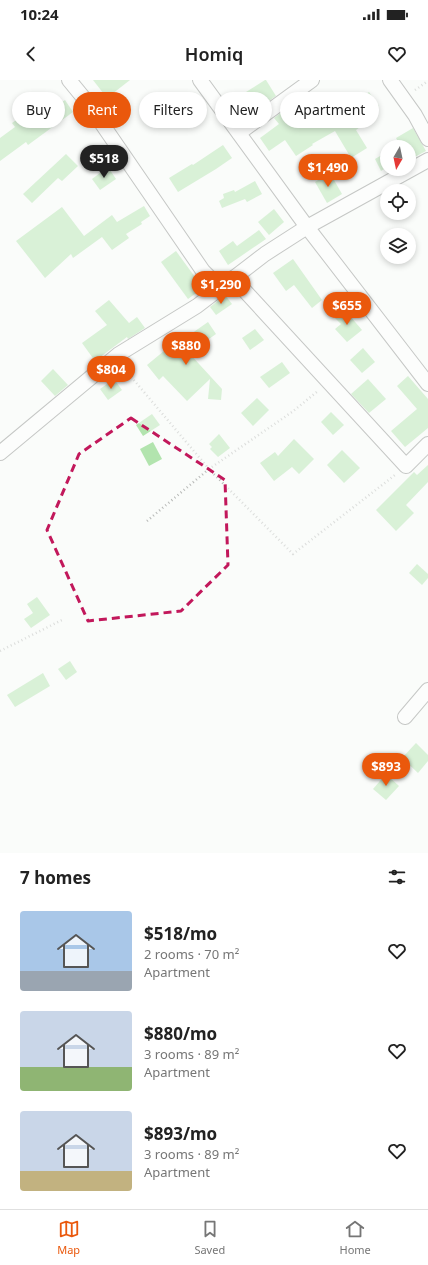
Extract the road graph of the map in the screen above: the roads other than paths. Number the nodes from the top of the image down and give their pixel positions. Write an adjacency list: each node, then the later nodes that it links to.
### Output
1 (70, 80): 10 (street)
2 (200, 80): 5 (street)
3 (312, 80): 5 (street)
4 (390, 80): 6 (street)
5 (239, 133): 8 (street)
6 (428, 139)
7 (428, 160): 8 (street)
8 (307, 227): 9 (street); 11 (street)
9 (233, 278): 10 (street); 12 (street)
10 (220, 288): 13 (street)
11 (428, 384)
12 (428, 444)
13 (0, 453)
14 (428, 690): 15 (street)
15 (405, 716)

